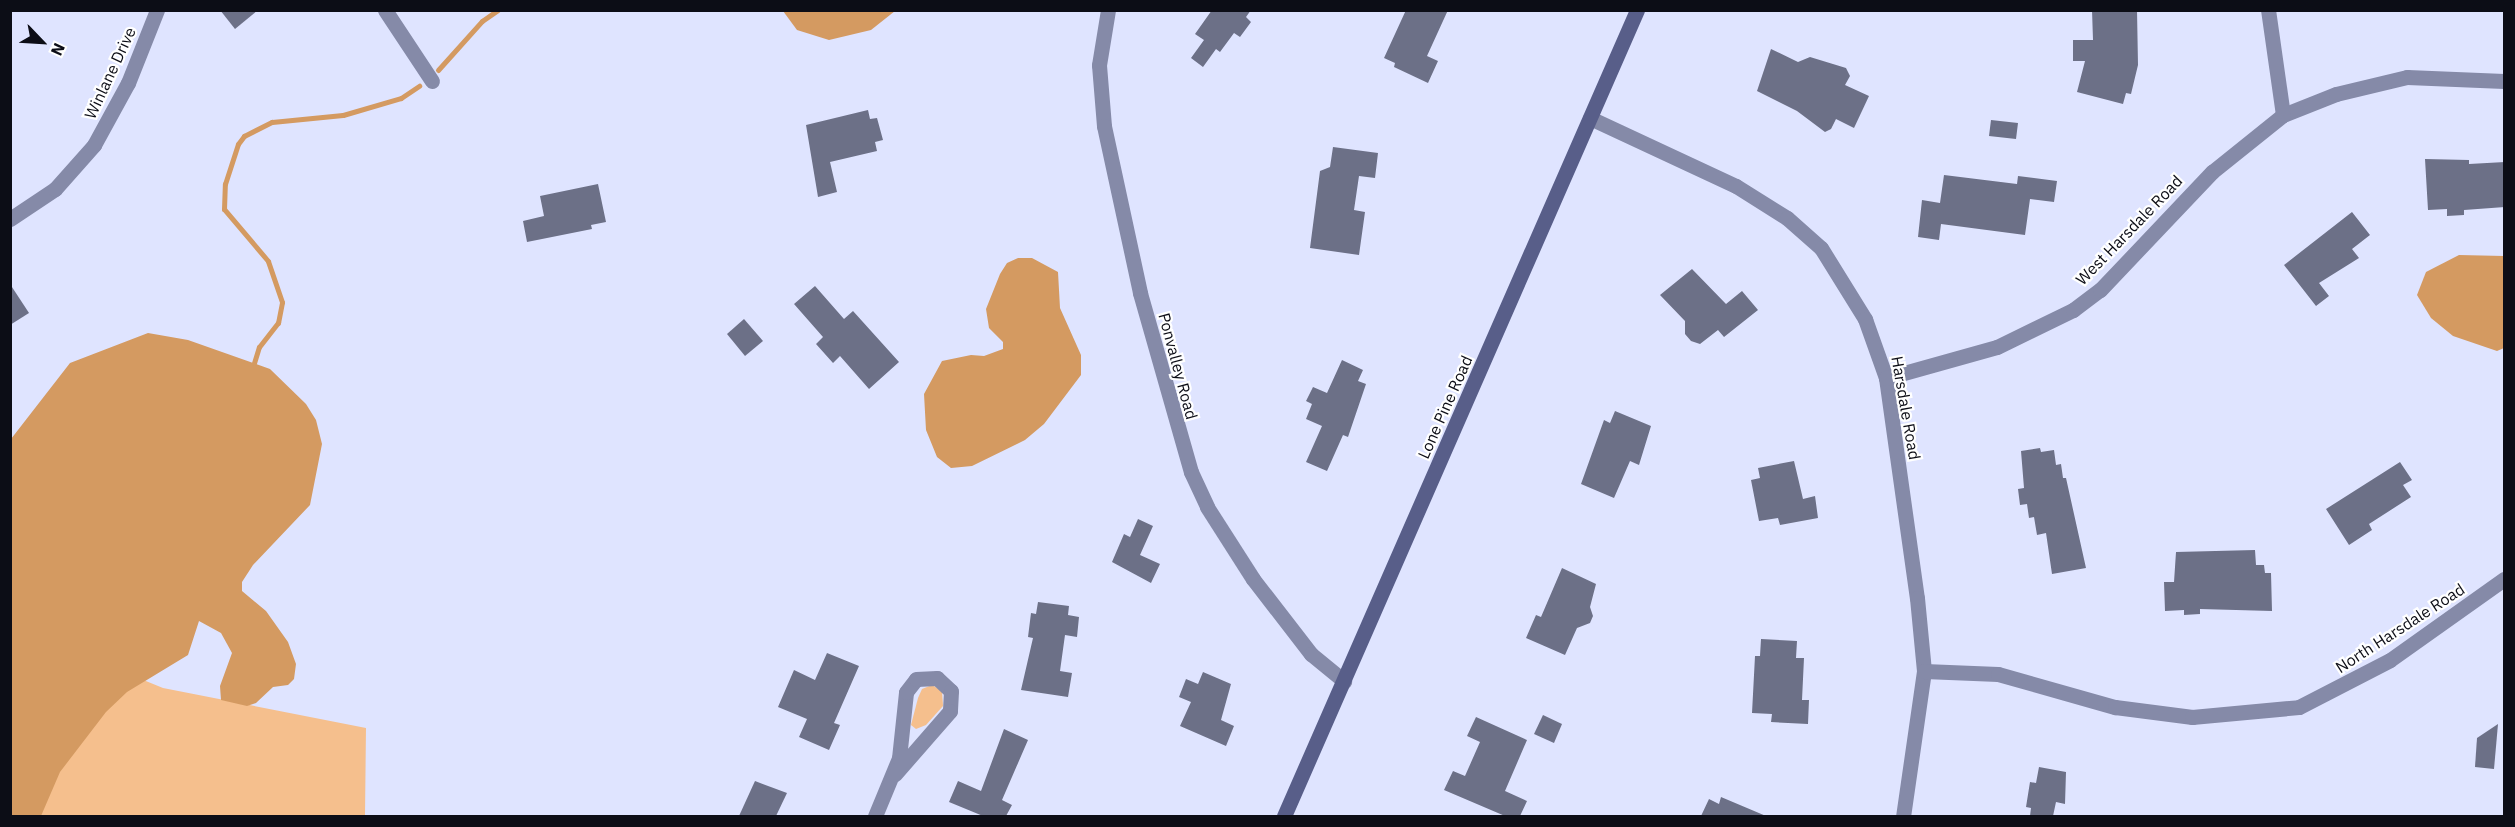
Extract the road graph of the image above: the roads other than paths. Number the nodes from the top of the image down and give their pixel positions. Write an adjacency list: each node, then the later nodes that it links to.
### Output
1 (158, 10): 10 (street, Winlane Drive)
2 (385, 10): 6 (street)
3 (1108, 10): 14 (street, Ponvalley Road)
4 (1637, 10): 9 (street, Lone Pine Road)
5 (2268, 10): 8 (street)
6 (432, 81)
7 (2505, 81): 8 (street, West Harsdale Road)
8 (2283, 115): 11 (street, West Harsdale Road)
9 (1590, 118): 11 (street, Harsdale Road); 14 (street, Lone Pine Road)
10 (10, 219)
11 (1886, 378): 13 (street, Harsdale Road)
12 (2505, 579): 13 (street, North Harsdale Road)
13 (1924, 671): 18 (street, Harsdale Road)
14 (1344, 681): 17 (street, Lone Pine Road)
15 (894, 774): 15 (street); 16 (street)
16 (875, 816)
17 (1284, 816)
18 (1903, 816)

